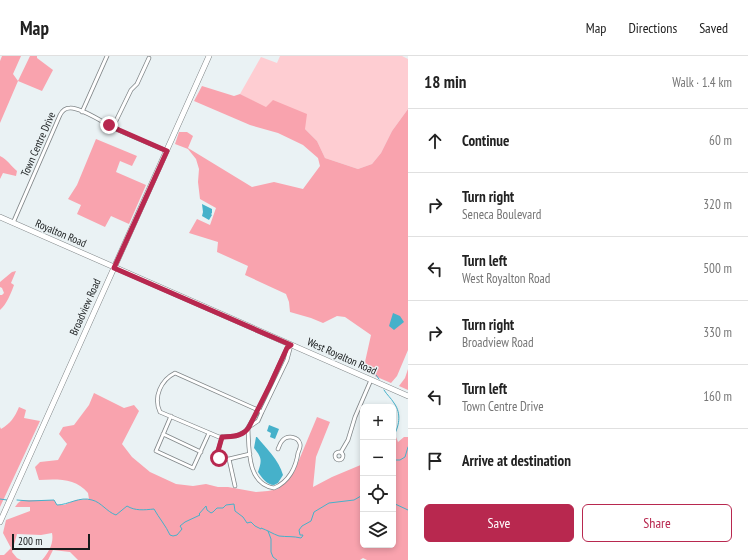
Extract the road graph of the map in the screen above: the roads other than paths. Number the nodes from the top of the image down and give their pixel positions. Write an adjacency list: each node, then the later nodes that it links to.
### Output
1 (107, 56): 4 (street)
2 (209, 56): 6 (main road, Broadview Road)
3 (149, 58): 5 (street)
4 (82, 112): 5 (street, Town Centre Drive); 8 (street, Town Centre Drive)
5 (113, 128): 6 (street, Town Centre Drive)
6 (167, 151): 9 (main road, Broadview Road)
7 (0, 217): 8 (main road, Royalton Road)
8 (13, 223): 9 (main road, Royalton Road)
9 (114, 268): 10 (main road, West Royalton Road); 26 (main road, Broadview Road)
10 (291, 345): 11 (main road, West Royalton Road); 13 (street); 14 (street)
11 (371, 380): 12 (main road, West Royalton Road); 22 (street)
12 (408, 396)
13 (258, 410): 14 (street); 15 (street); 16 (street)
14 (262, 412): 16 (street)
15 (171, 416): 17 (street); 18 (street)
16 (249, 428): 19 (street); 23 (street)
17 (209, 433): 19 (street); 21 (street)
18 (163, 434): 21 (street); 21 (street)
19 (222, 437): 24 (street)
20 (278, 449): 23 (street)
21 (201, 452)
22 (340, 452)
23 (250, 454): 24 (street)
24 (229, 459): 25 (street)
25 (235, 486)
26 (0, 522)

